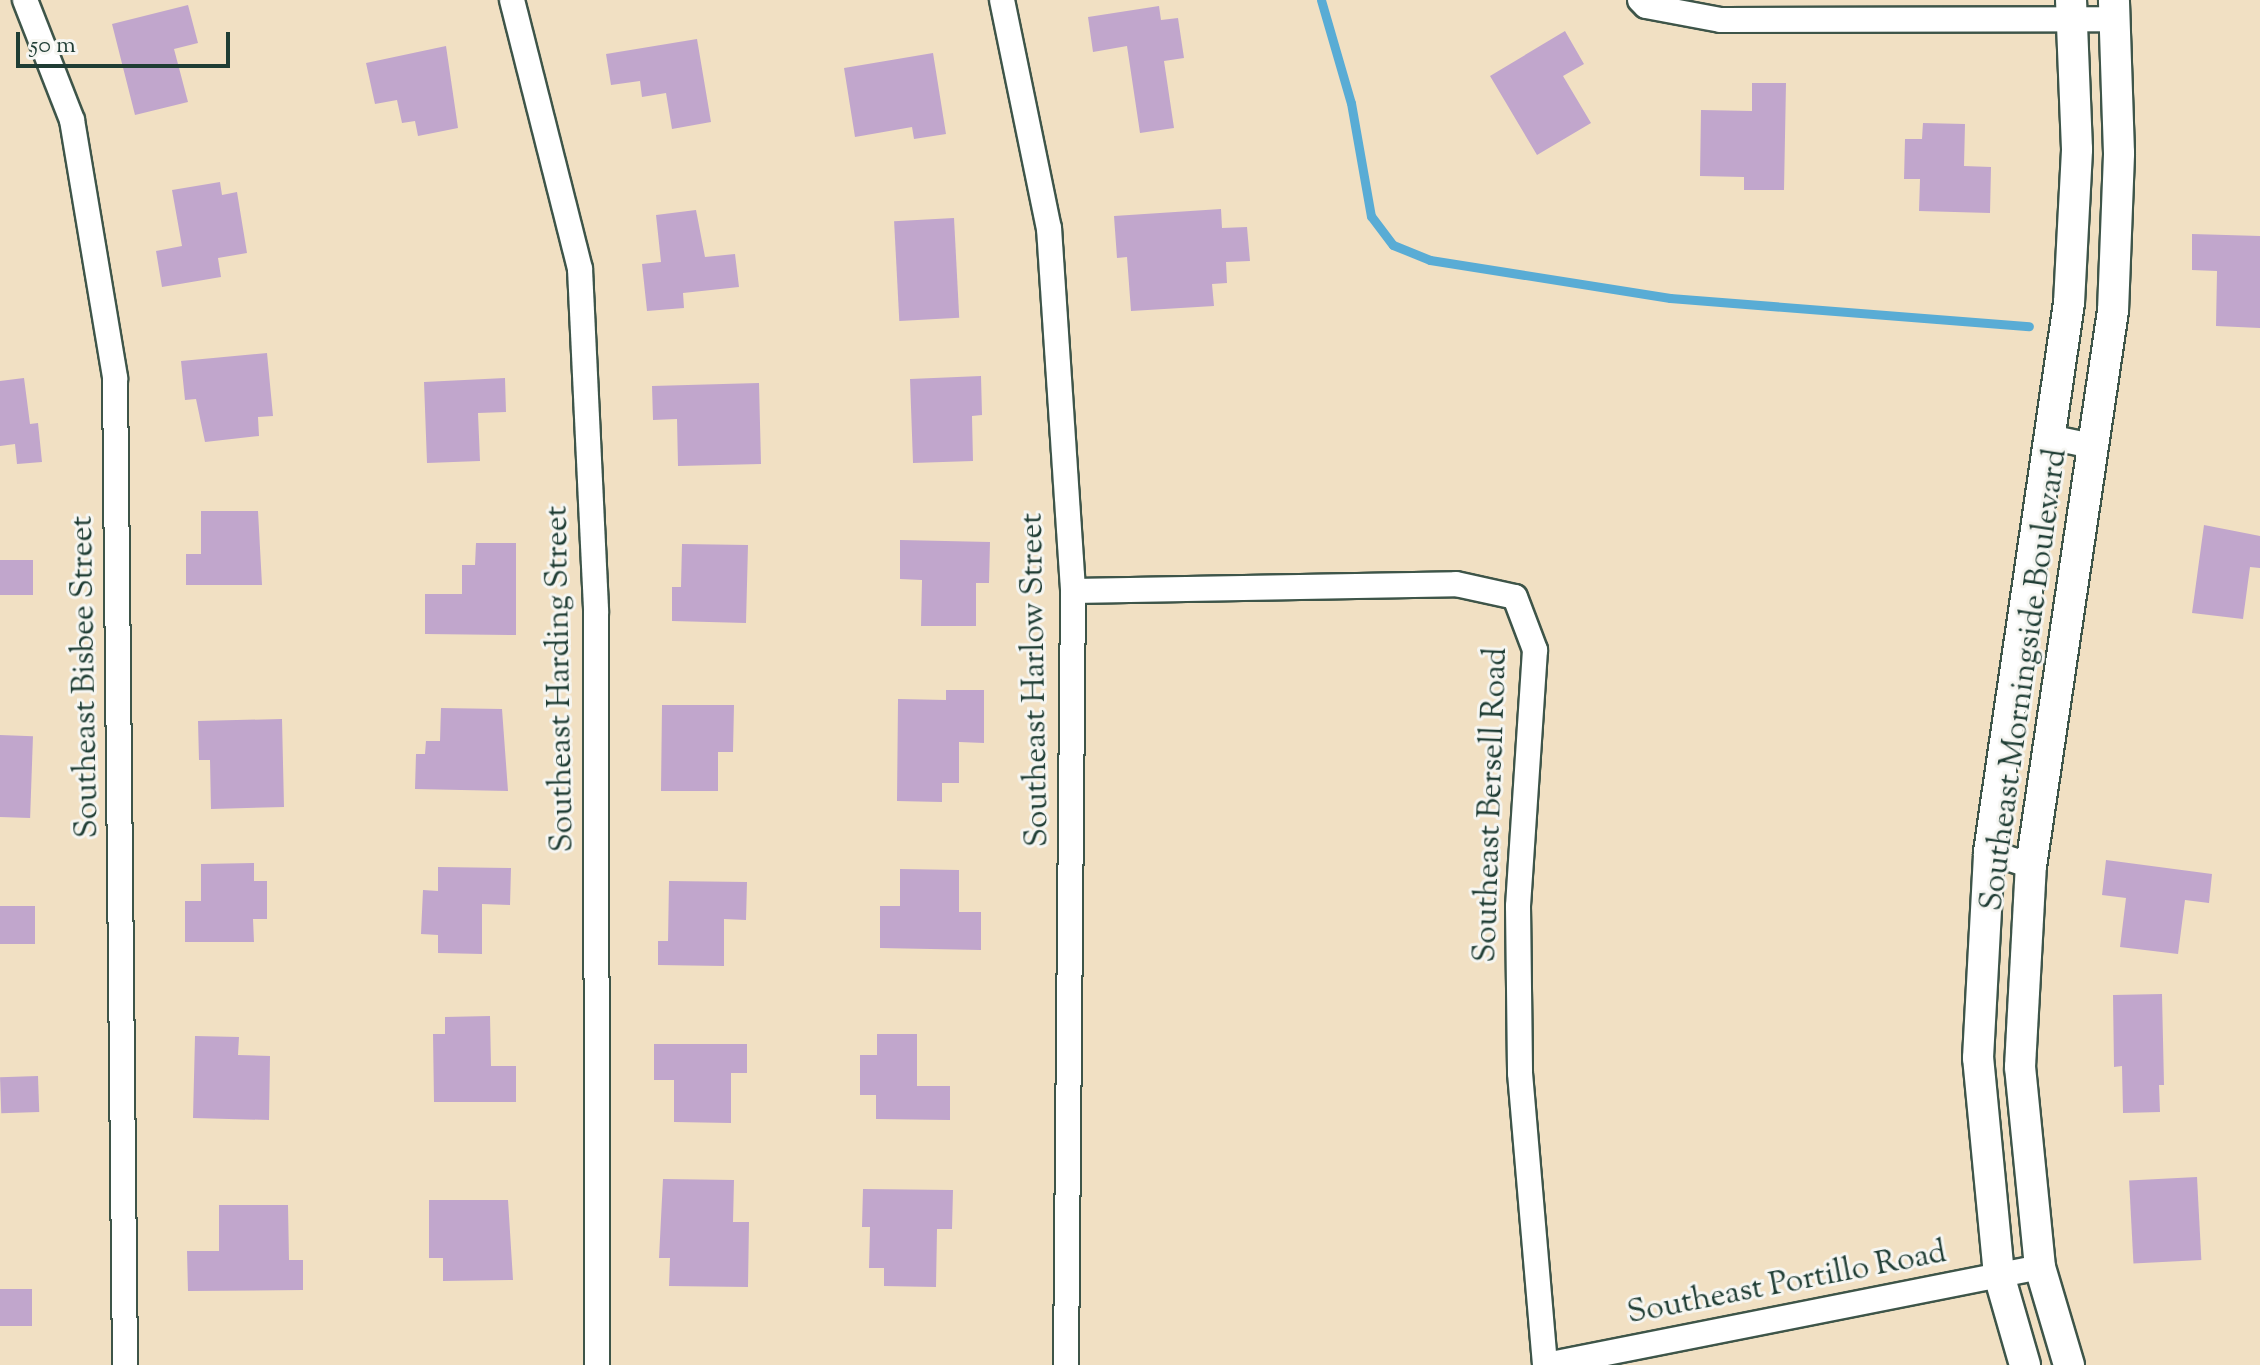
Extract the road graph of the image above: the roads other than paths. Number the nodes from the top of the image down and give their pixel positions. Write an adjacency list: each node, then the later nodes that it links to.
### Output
1 (25, 0): 14 (street, Southeast Bisbee Street)
2 (512, 0): 15 (street, Southeast Harding Street)
3 (1002, 0): 9 (street, Southeast Harlow Street)
4 (1640, 0): 5 (street)
5 (2072, 9): 6 (street); 7 (street, Southeast Morningside Boulevard)
6 (2114, 10): 8 (street, Southeast Morningside Boulevard)
7 (2049, 437): 8 (street); 10 (street, Southeast Morningside Boulevard)
8 (2092, 446): 11 (street, Southeast Morningside Boulevard)
9 (1073, 591): 16 (street, Southeast Harlow Street); 17 (street, Southeast Bersell Road)
10 (1989, 852): 11 (street); 13 (street, Southeast Morningside Boulevard)
11 (2031, 866): 12 (street, Southeast Morningside Boulevard)
12 (2040, 1267): 13 (street, Southeast Portillo Road); 19 (street, Southeast Morningside Boulevard)
13 (1999, 1275): 17 (street, Southeast Portillo Road); 18 (street, Southeast Morningside Boulevard)
14 (125, 1365)
15 (597, 1365)
16 (1066, 1365)
17 (1546, 1365)
18 (2025, 1365)
19 (2069, 1365)

